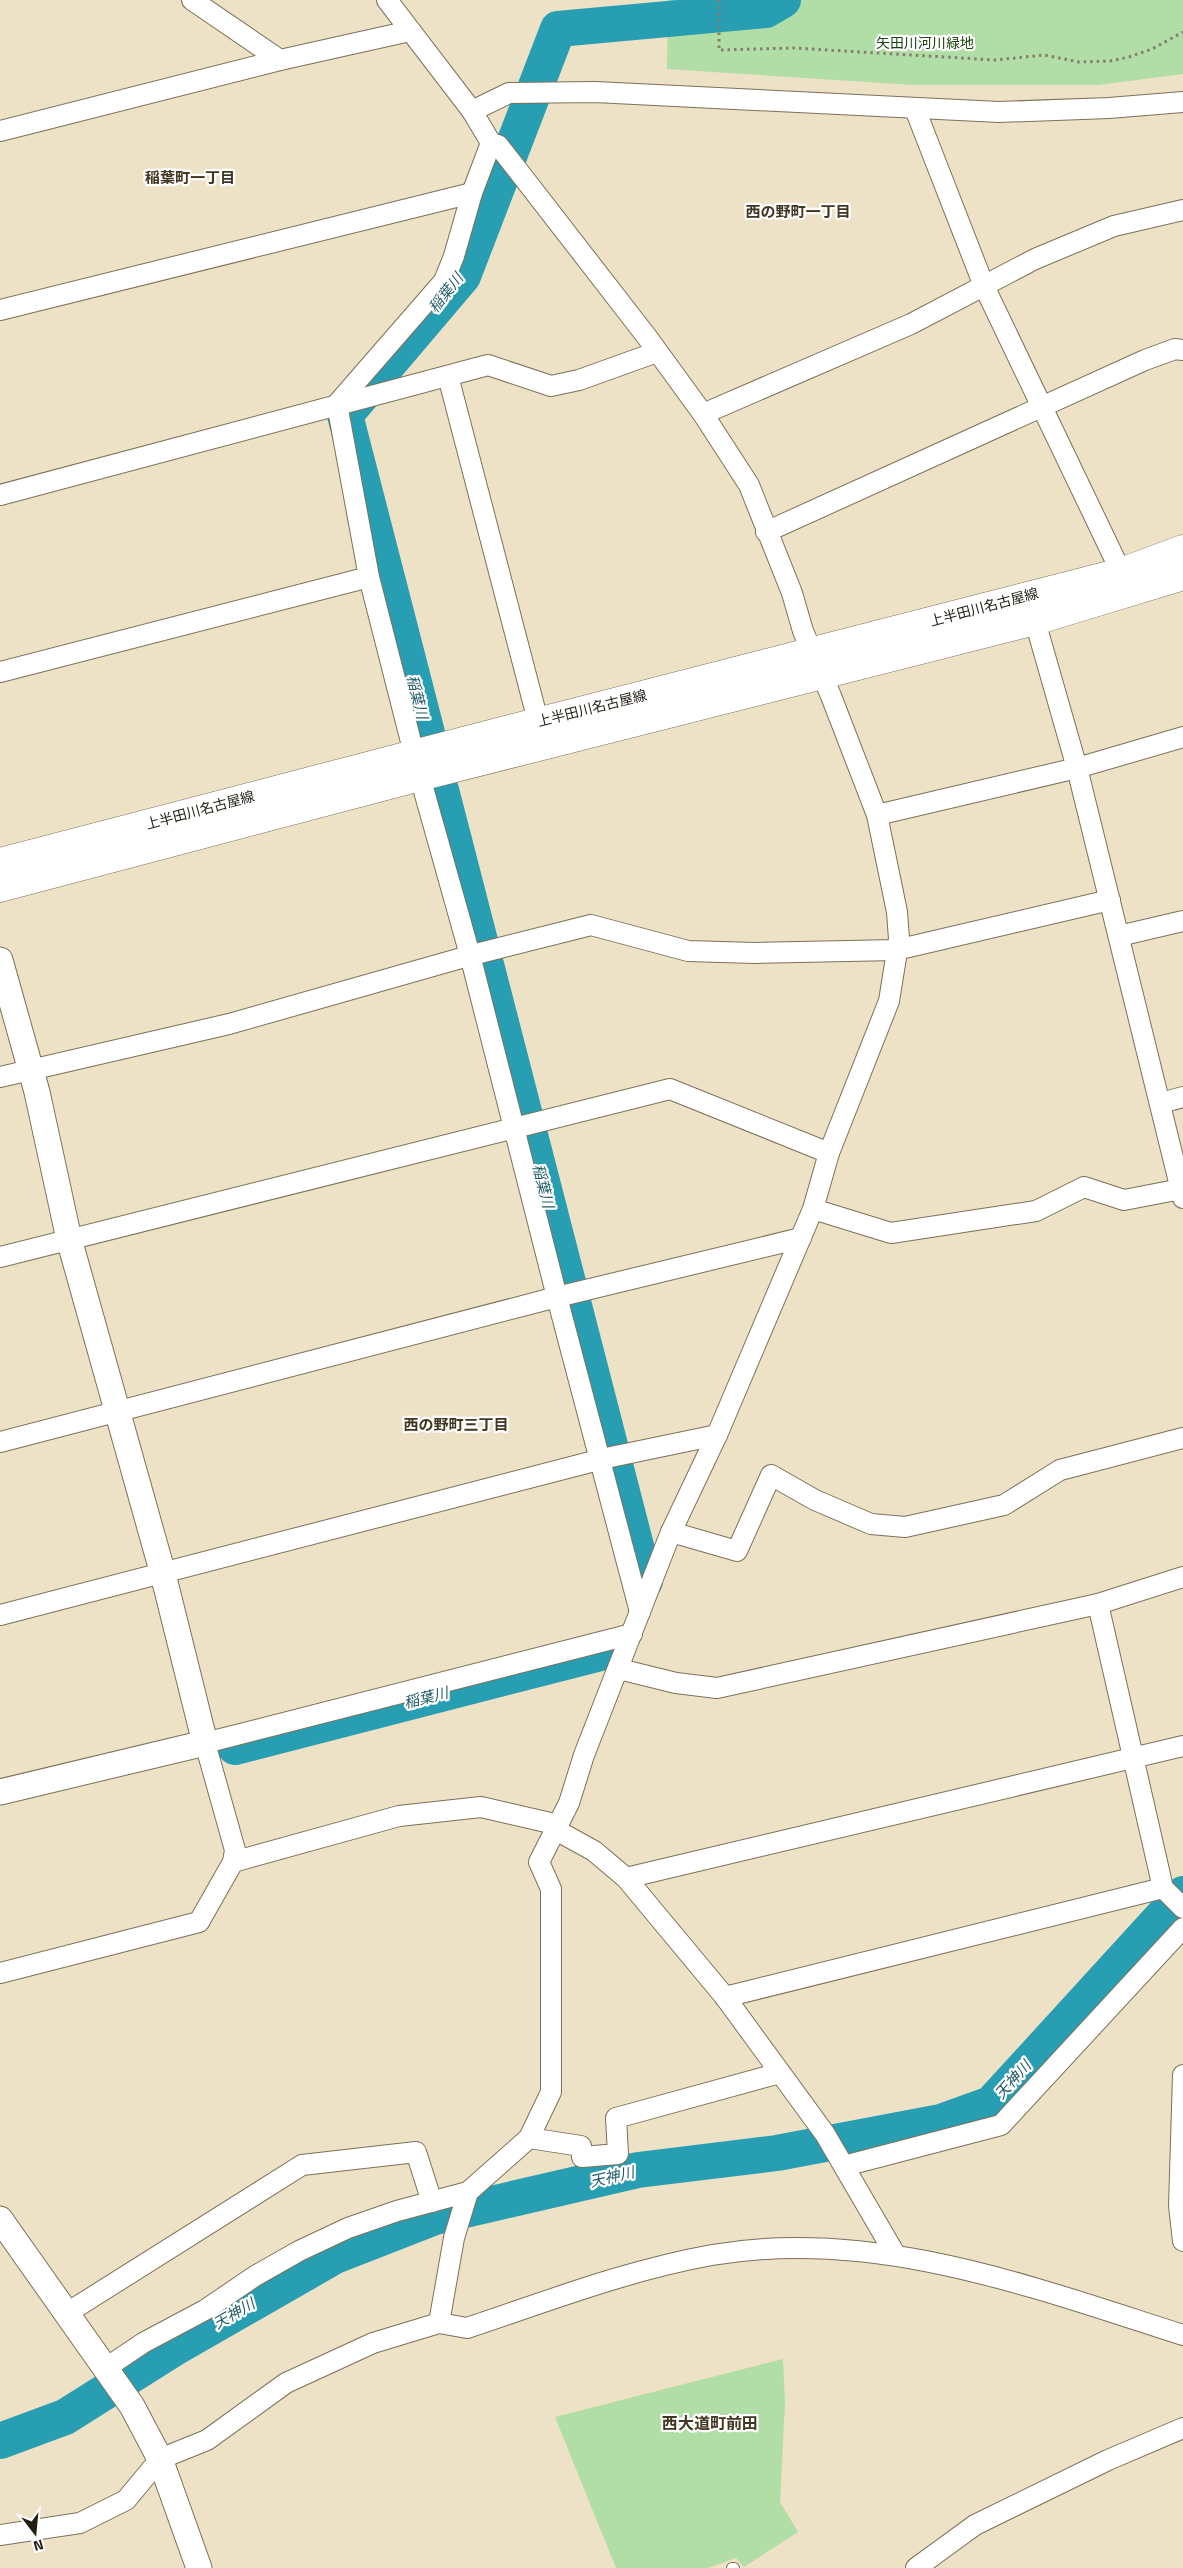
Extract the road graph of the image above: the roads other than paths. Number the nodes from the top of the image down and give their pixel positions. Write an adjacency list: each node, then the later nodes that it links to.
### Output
1 (192, 0): 4 (street)
2 (387, 0): 3 (street)
3 (410, 31): 4 (street); 7 (street)
4 (280, 60): 8 (street)
5 (1183, 102): 6 (street)
6 (915, 109): 7 (street); 12 (street)
7 (472, 111): 9 (street)
8 (0, 131)
9 (494, 144): 10 (street); 15 (street)
10 (472, 193): 13 (street); 17 (street)
11 (1183, 210): 12 (street)
12 (984, 286): 18 (street); 19 (street)
13 (0, 310)
14 (1183, 350): 18 (street)
15 (657, 352): 16 (street); 19 (street)
16 (448, 376): 17 (street); 29 (street)
17 (341, 404): 20 (street); 25 (street)
18 (1042, 407): 21 (street); 23 (street)
19 (703, 414): 21 (street)
20 (0, 495)
21 (766, 532): 27 (street)
22 (1183, 550): 23 (main road, 上半田川名古屋線)
23 (1122, 572): 27 (main road, 上半田川名古屋線)
24 (1183, 576): 26 (main road, 上半田川名古屋線)
25 (369, 577): 28 (street); 31 (street)
26 (1035, 621): 27 (main road, 上半田川名古屋線); 32 (street)
27 (816, 663): 29 (main road, 上半田川名古屋線); 31 (main road, 上半田川名古屋線); 33 (street)
28 (0, 672)
29 (538, 721): 31 (main road, 上半田川名古屋線)
30 (1183, 737): 32 (street)
31 (417, 766): 34 (main road, 上半田川名古屋線); 35 (main road, 上半田川名古屋線); 40 (street)
32 (1077, 768): 33 (street); 36 (street)
33 (877, 815): 39 (street)
34 (0, 862)
35 (0, 888)
36 (1110, 900): 38 (street); 39 (street)
37 (1183, 921): 38 (street)
38 (1119, 936): 45 (street)
39 (896, 950): 40 (street); 47 (street)
40 (471, 955): 42 (street); 46 (street)
41 (0, 960): 42 (street)
42 (31, 1069): 43 (street); 51 (street)
43 (0, 1077)
44 (1183, 1097): 45 (street)
45 (1160, 1103): 48 (street)
46 (516, 1128): 47 (street); 51 (street); 53 (street)
47 (829, 1153): 49 (street)
48 (1182, 1194): 49 (street)
49 (813, 1209): 50 (street)
50 (801, 1238): 53 (street); 55 (street)
51 (69, 1239): 52 (street); 54 (street)
52 (0, 1257)
53 (558, 1297): 54 (street); 58 (street)
54 (116, 1412): 57 (street); 60 (street)
55 (717, 1435): 58 (street); 59 (street)
56 (1183, 1438): 59 (street)
57 (0, 1442)
58 (610, 1457): 60 (street); 63 (street)
59 (671, 1532): 63 (street)
60 (163, 1574): 64 (street); 67 (street)
61 (1183, 1578): 62 (street)
62 (1098, 1604): 66 (street); 69 (street)
63 (640, 1612): 65 (street)
64 (0, 1616)
65 (632, 1634): 66 (street); 67 (street)
66 (619, 1669): 71 (street)
67 (205, 1743): 70 (street); 72 (street)
68 (1183, 1746): 69 (street)
69 (1134, 1758): 73 (street); 74 (street)
70 (0, 1792)
71 (558, 1828): 72 (street); 73 (street); 82 (street)
72 (232, 1862): 77 (street)
73 (626, 1878): 78 (street)
74 (1164, 1888): 75 (street); 78 (street)
75 (1183, 1908)
76 (1183, 1928): 83 (street)
77 (0, 1973)
78 (725, 1997): 79 (street)
79 (780, 2073): 82 (street); 83 (street)
80 (1183, 2075): 81 (street)
81 (1183, 2097): 87 (street)
82 (529, 2138): 84 (street)
83 (843, 2165): 88 (street)
84 (468, 2193): 85 (street); 90 (street)
85 (432, 2202): 89 (street); 92 (street)
86 (0, 2219): 89 (street)
87 (1183, 2241)
88 (895, 2254): 90 (street); 91 (street)
89 (66, 2313): 92 (street)
90 (439, 2323): 94 (street)
91 (1183, 2335)
92 (106, 2369): 94 (street)
93 (1183, 2428): 97 (street)
94 (160, 2459): 95 (street); 96 (street)
95 (0, 2535)
96 (199, 2568)
97 (916, 2568)

